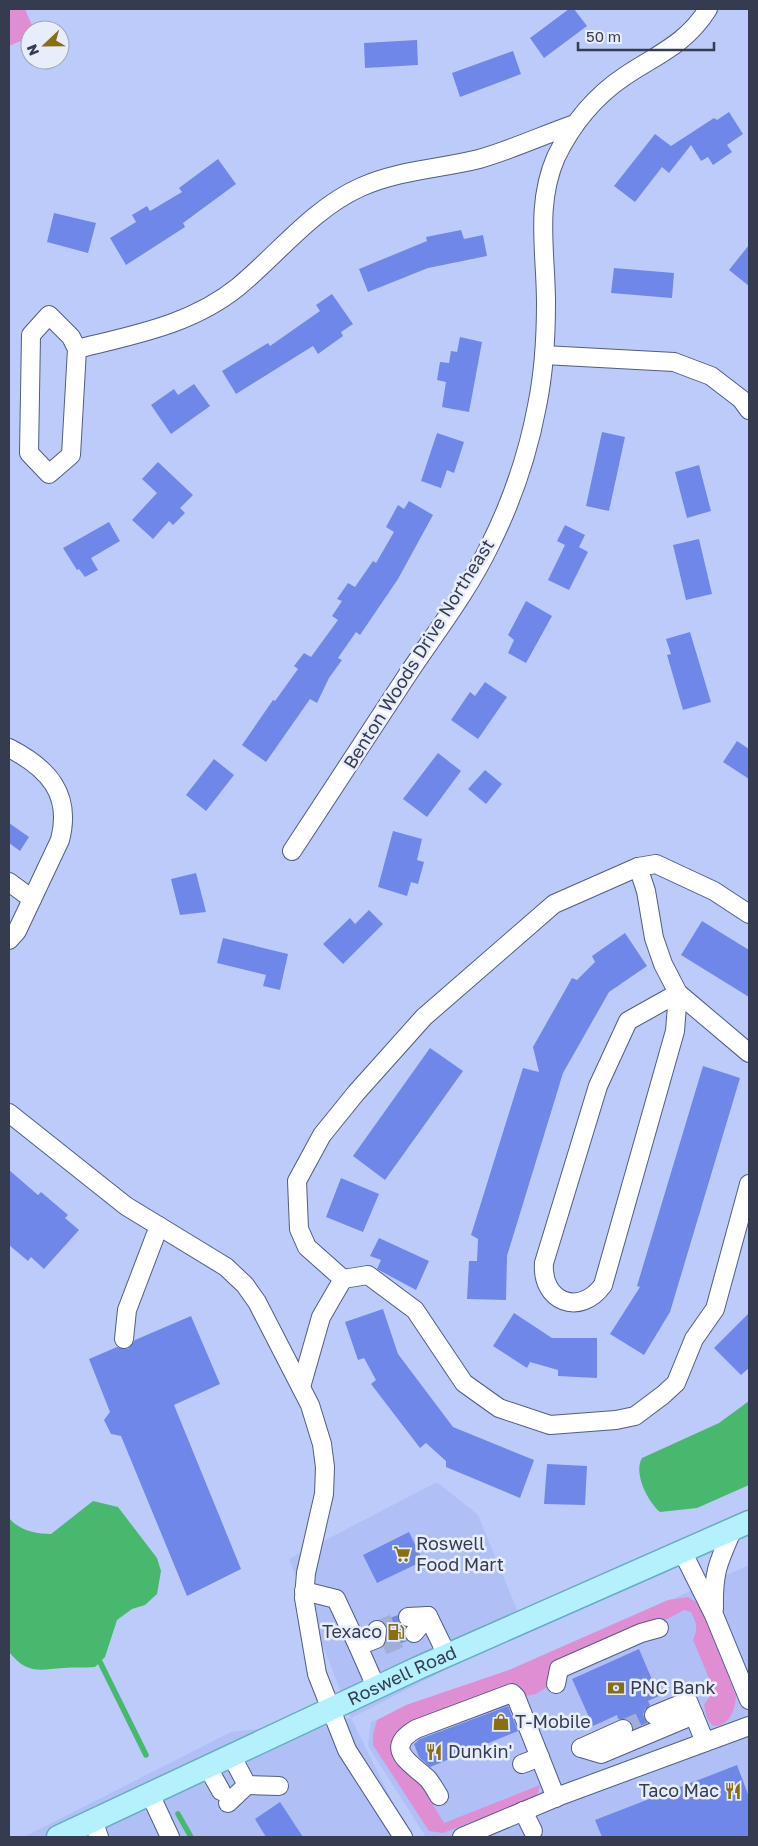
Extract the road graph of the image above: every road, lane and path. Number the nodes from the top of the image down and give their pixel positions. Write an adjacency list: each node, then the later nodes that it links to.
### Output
1 (708, 9): 2 (street, Benton Woods Drive Northeast)
2 (575, 124): 3 (street); 4 (street, Benton Woods Drive Northeast)
3 (77, 349): 3 (street)
4 (544, 355): 5 (street); 7 (street, Benton Woods Drive Northeast)
5 (749, 410)
6 (9, 748): 10 (street)
7 (292, 851)
8 (638, 868): 11 (street); 13 (street); 18 (street)
9 (9, 882): 10 (street)
10 (32, 899): 12 (street)
11 (749, 914)
12 (9, 940)
13 (678, 994): 13 (street); 14 (street)
14 (749, 1052)
15 (9, 1113): 17 (street)
16 (749, 1184): 18 (street)
17 (159, 1226): 19 (street); 20 (street)
18 (343, 1279): 20 (street)
19 (124, 1339)
20 (301, 1387): 23 (street)
21 (741, 1525): 22 (main road, Roswell Road); 24 (street)
22 (682, 1551): 24 (street); 29 (main road, Roswell Road)
23 (304, 1591): 28 (street); 34 (street)
24 (714, 1615): 32 (street)
25 (411, 1625): 29 (street)
26 (659, 1628): 30 (street)
27 (379, 1638): 28 (street)
28 (358, 1646): 31 (street)
29 (448, 1655): 31 (main road, Roswell Road)
30 (556, 1684)
31 (376, 1687): 34 (main road, Roswell Road)
32 (749, 1700)
33 (691, 1708): 35 (street); 37 (street); 38 (street)
34 (330, 1709): 39 (main road, Roswell Road); 51 (street)
35 (654, 1715)
36 (749, 1726): 38 (street)
37 (623, 1729)
38 (705, 1742): 47 (street)
39 (231, 1755): 42 (main road, Roswell Road); 43 (street)
40 (540, 1757): 41 (street); 46 (street); 47 (street)
41 (522, 1764)
42 (207, 1766): 43 (street); 45 (main road, Roswell Road)
43 (247, 1784): 44 (street)
44 (279, 1786)
45 (150, 1794): 49 (main road, Roswell Road); 53 (street)
46 (439, 1796)
47 (556, 1798): 48 (street)
48 (523, 1812): 50 (street); 54 (street)
49 (96, 1829): 52 (main road, Roswell Road)
50 (533, 1831)
51 (399, 1836)
52 (58, 1837)
53 (170, 1837)
54 (462, 1837)

